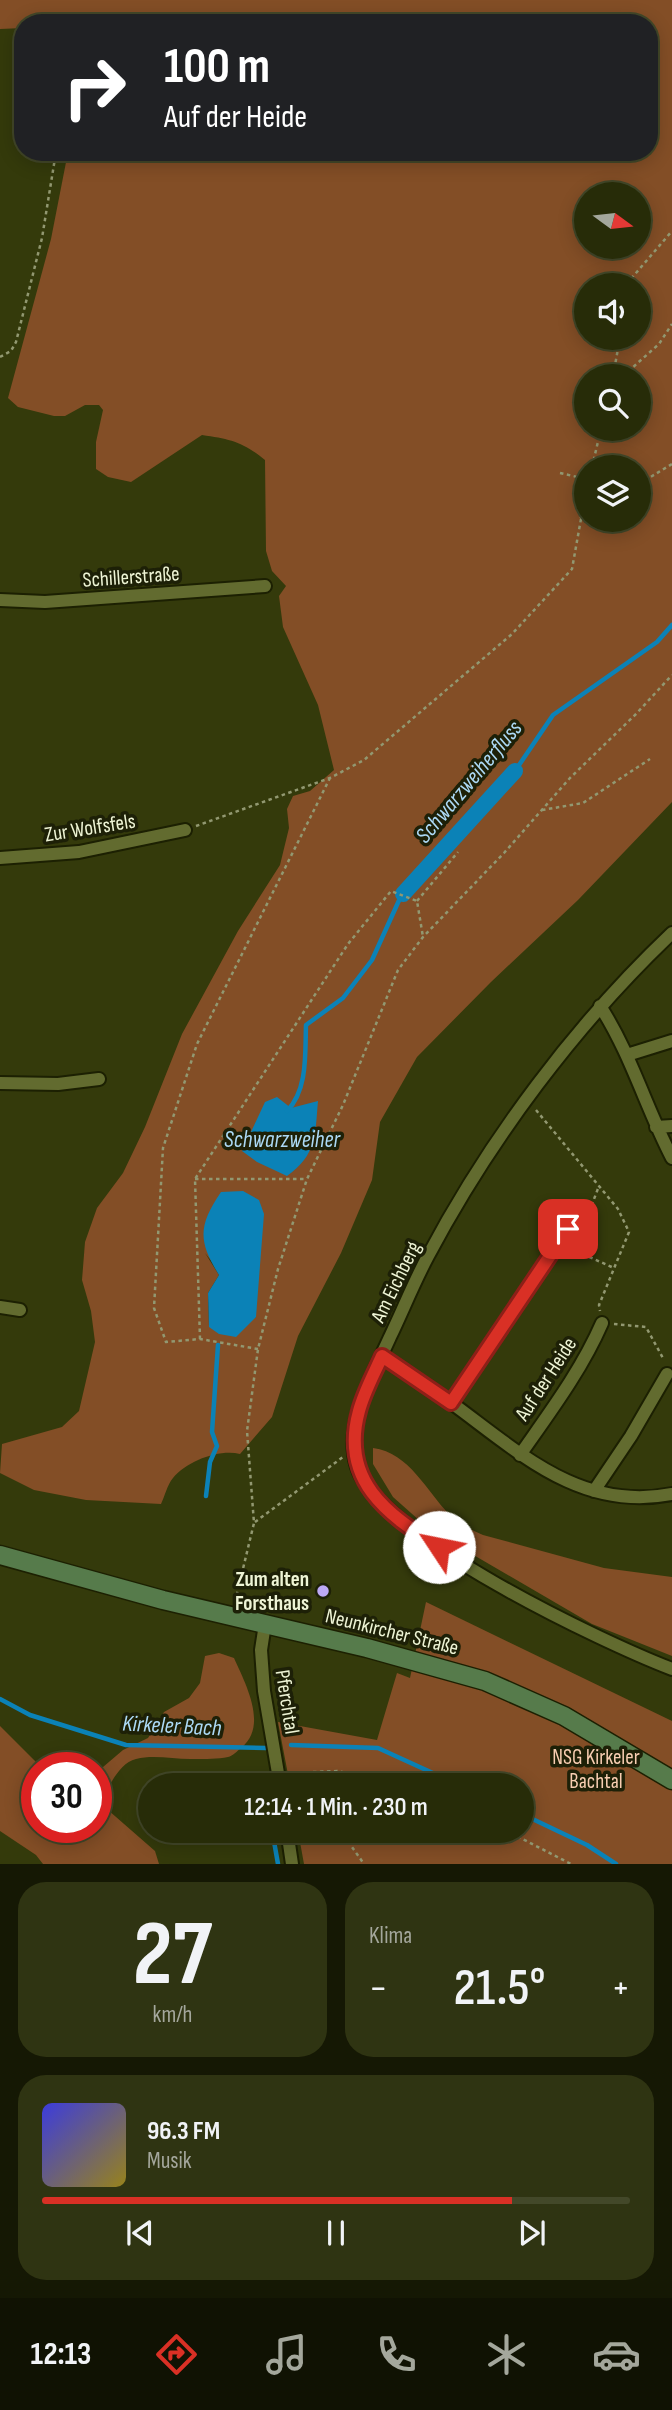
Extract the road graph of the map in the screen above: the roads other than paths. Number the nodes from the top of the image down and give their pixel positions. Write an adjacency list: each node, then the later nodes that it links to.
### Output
1 (265, 586): 2 (street, Schillerstraße)
2 (0, 600)
3 (185, 830): 4 (street, Zur Wolfsfels)
4 (0, 858)
5 (672, 933): 6 (street, Am Eichberg)
6 (600, 1006): 8 (street); 18 (street, Am Eichberg)
7 (672, 1041): 8 (street)
8 (627, 1055): 12 (street)
9 (99, 1079): 10 (street)
10 (0, 1083)
11 (672, 1126): 12 (street)
12 (656, 1127): 13 (street)
13 (672, 1158)
14 (568, 1229): 20 (street)
15 (0, 1307): 16 (street)
16 (20, 1310)
17 (602, 1323): 21 (street, Auf der Heide)
18 (382, 1356): 20 (street, Auf der Heide); 26 (street, Am Eichberg)
19 (667, 1374): 22 (street)
20 (451, 1403): 21 (street, Auf der Heide)
21 (520, 1455): 22 (street, Auf der Heide)
22 (594, 1491): 23 (street, Auf der Heide)
23 (672, 1494)
24 (0, 1555): 25 (main road, Neunkircher Straße)
25 (265, 1624): 27 (street, Pferchtal); 28 (main road, Neunkircher Straße)
26 (672, 1669)
27 (278, 1773)
28 (672, 1780)
29 (289, 1843): 30 (street)
30 (292, 1864)

